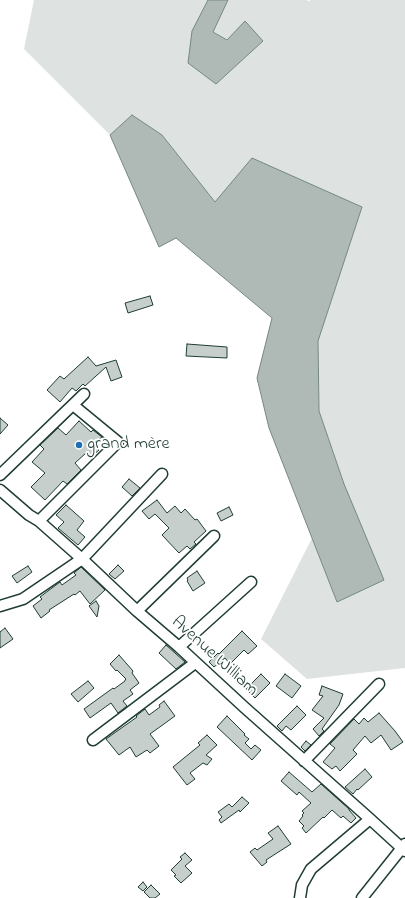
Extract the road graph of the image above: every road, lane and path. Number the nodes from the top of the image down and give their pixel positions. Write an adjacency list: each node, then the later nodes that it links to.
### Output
1 (84, 394): 2 (street)
2 (73, 405): 4 (street); 6 (street)
3 (162, 474): 8 (street)
4 (0, 475)
5 (0, 490): 6 (street, Avenue William)
6 (39, 522): 8 (street, Avenue William)
7 (214, 536): 11 (street)
8 (82, 559): 10 (street); 11 (street, Avenue William)
9 (251, 582): 12 (street)
10 (0, 606)
11 (137, 611): 12 (street, Avenue William)
12 (178, 647): 13 (street, Avenue William)
13 (195, 663): 15 (street); 16 (street, Avenue William)
14 (379, 684): 16 (street)
15 (93, 740)
16 (304, 760): 17 (street, Avenue William)
17 (370, 819): 18 (street, Avenue William); 19 (street)
18 (404, 848): 20 (street)
19 (300, 898)
20 (362, 898)

